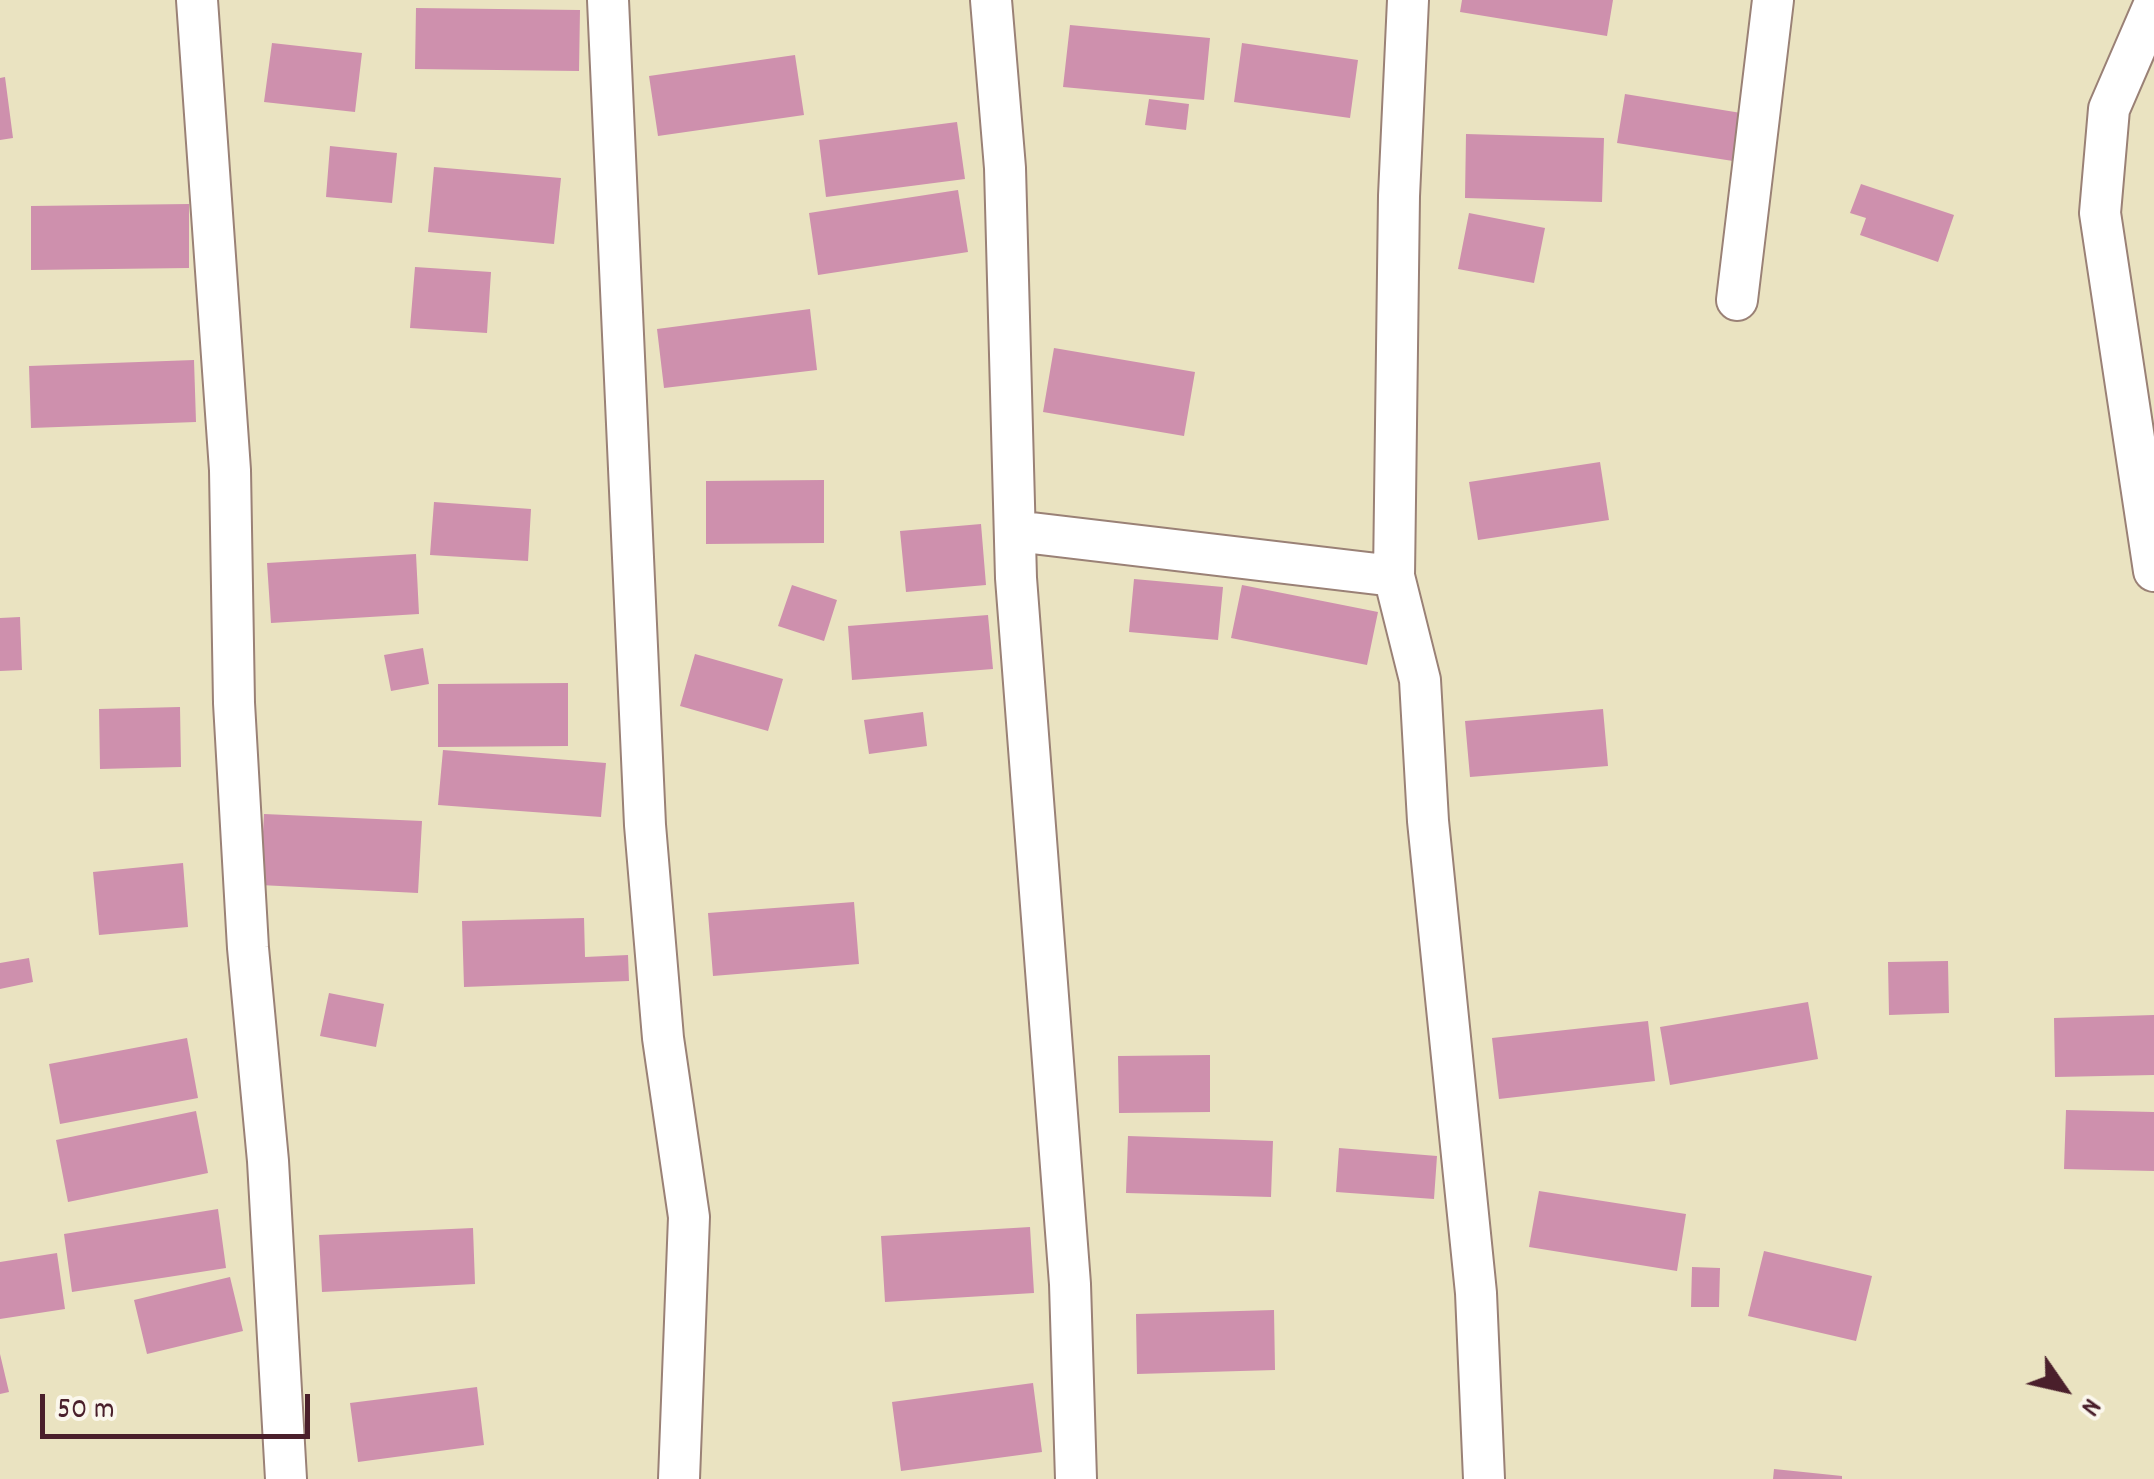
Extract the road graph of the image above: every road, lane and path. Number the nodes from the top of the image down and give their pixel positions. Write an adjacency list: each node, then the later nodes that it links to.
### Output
1 (197, 0): 11 (street)
2 (608, 0): 12 (street)
3 (991, 0): 8 (street)
4 (1408, 0): 10 (street)
5 (1773, 0): 7 (street)
6 (2154, 5): 9 (street)
7 (1737, 300)
8 (1015, 531): 10 (street); 13 (street)
9 (2154, 571)
10 (1394, 576): 14 (street)
11 (286, 1479)
12 (680, 1479)
13 (1076, 1479)
14 (1484, 1479)

